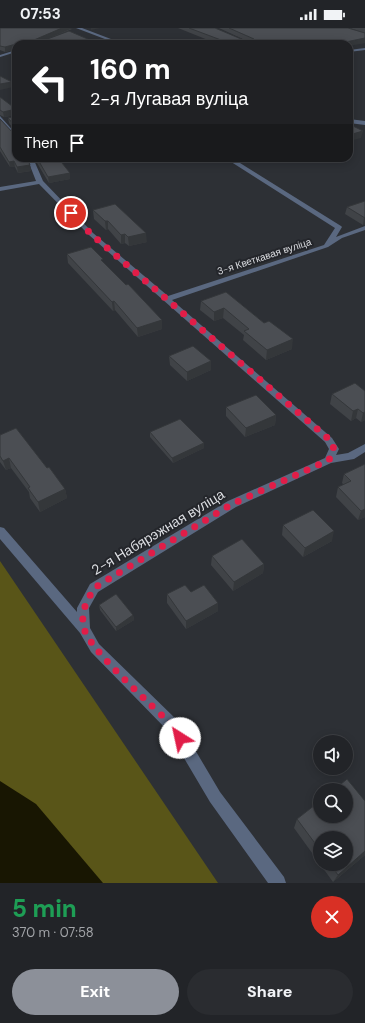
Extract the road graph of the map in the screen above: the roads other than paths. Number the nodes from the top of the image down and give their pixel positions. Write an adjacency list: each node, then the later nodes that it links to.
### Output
1 (76, 29): 2 (street)
2 (110, 40)
3 (365, 49): 4 (street)
4 (353, 50)
5 (12, 52): 6 (street)
6 (0, 56)
7 (4, 119): 10 (street)
8 (353, 122): 9 (street)
9 (365, 124)
10 (12, 131)
11 (32, 162): 13 (street)
12 (234, 162): 16 (street)
13 (40, 182): 14 (street); 17 (street)
14 (0, 190)
15 (365, 228): 16 (street, 3-я Кветкавая вуліца)
16 (326, 246): 17 (street, 3-я Кветкавая вуліца)
17 (167, 299): 19 (street)
18 (365, 448): 19 (street, 2-я Набярэжная вуліца)
19 (329, 460): 21 (street, 2-я Набярэжная вуліца)
20 (0, 531): 21 (street)
21 (84, 629): 22 (street, 2-я Набярэжная вуліца)
22 (278, 883)

